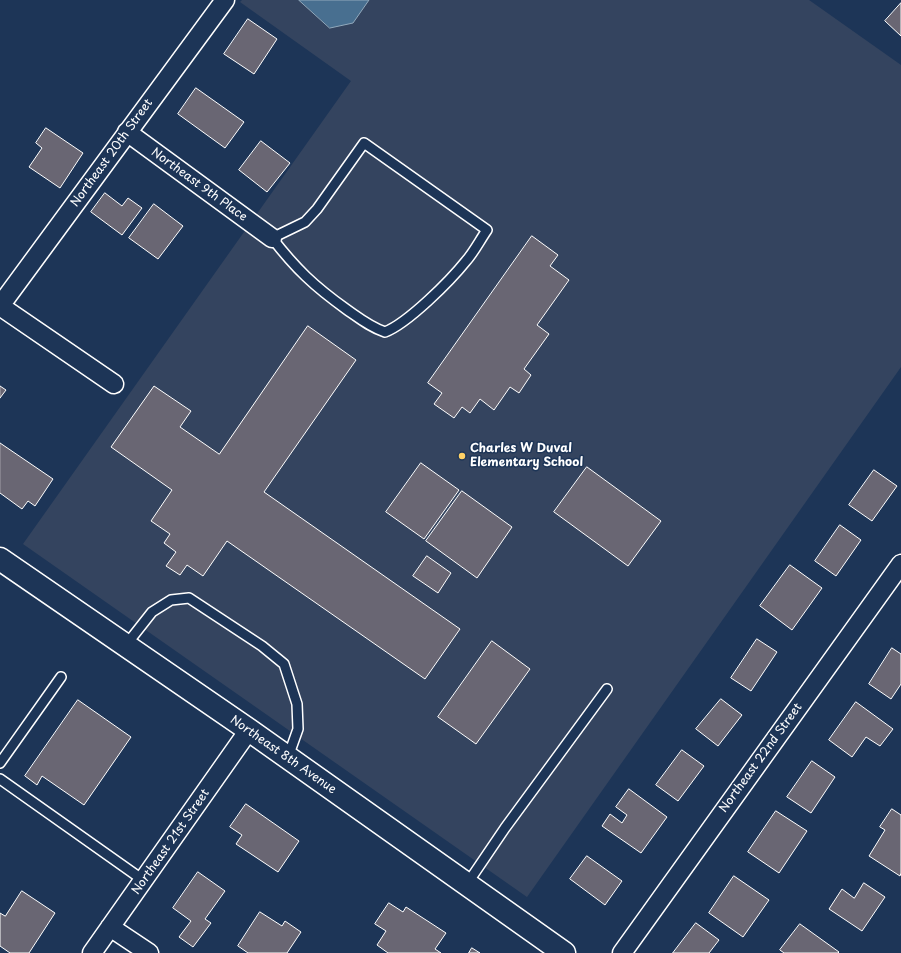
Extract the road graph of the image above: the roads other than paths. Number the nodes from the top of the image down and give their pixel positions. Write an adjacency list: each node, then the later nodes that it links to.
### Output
1 (225, 0): 2 (street, Northeast 20th Street)
2 (127, 132): 3 (street, Northeast 9th Place); 4 (street, Northeast 20th Street)
3 (272, 238): 3 (lane)
4 (3, 297): 5 (street)
5 (114, 384)
6 (0, 559): 8 (street, Northeast 8th Avenue)
7 (901, 564): 21 (street, Northeast 22nd Street)
8 (126, 645): 11 (street, Northeast 8th Avenue); 12 (lane)
9 (61, 677): 13 (lane)
10 (607, 689): 16 (lane)
11 (249, 730): 12 (street, Northeast 8th Avenue); 15 (street, Northeast 21st Street)
12 (288, 757): 16 (street, Northeast 8th Avenue)
13 (0, 763)
14 (0, 779): 15 (lane)
15 (143, 880): 17 (street, Northeast 21st Street)
16 (467, 884): 20 (street, Northeast 8th Avenue)
17 (110, 927): 18 (street, Northeast 21st Street); 19 (street)
18 (92, 953)
19 (149, 953)
20 (564, 953)
21 (622, 953)

